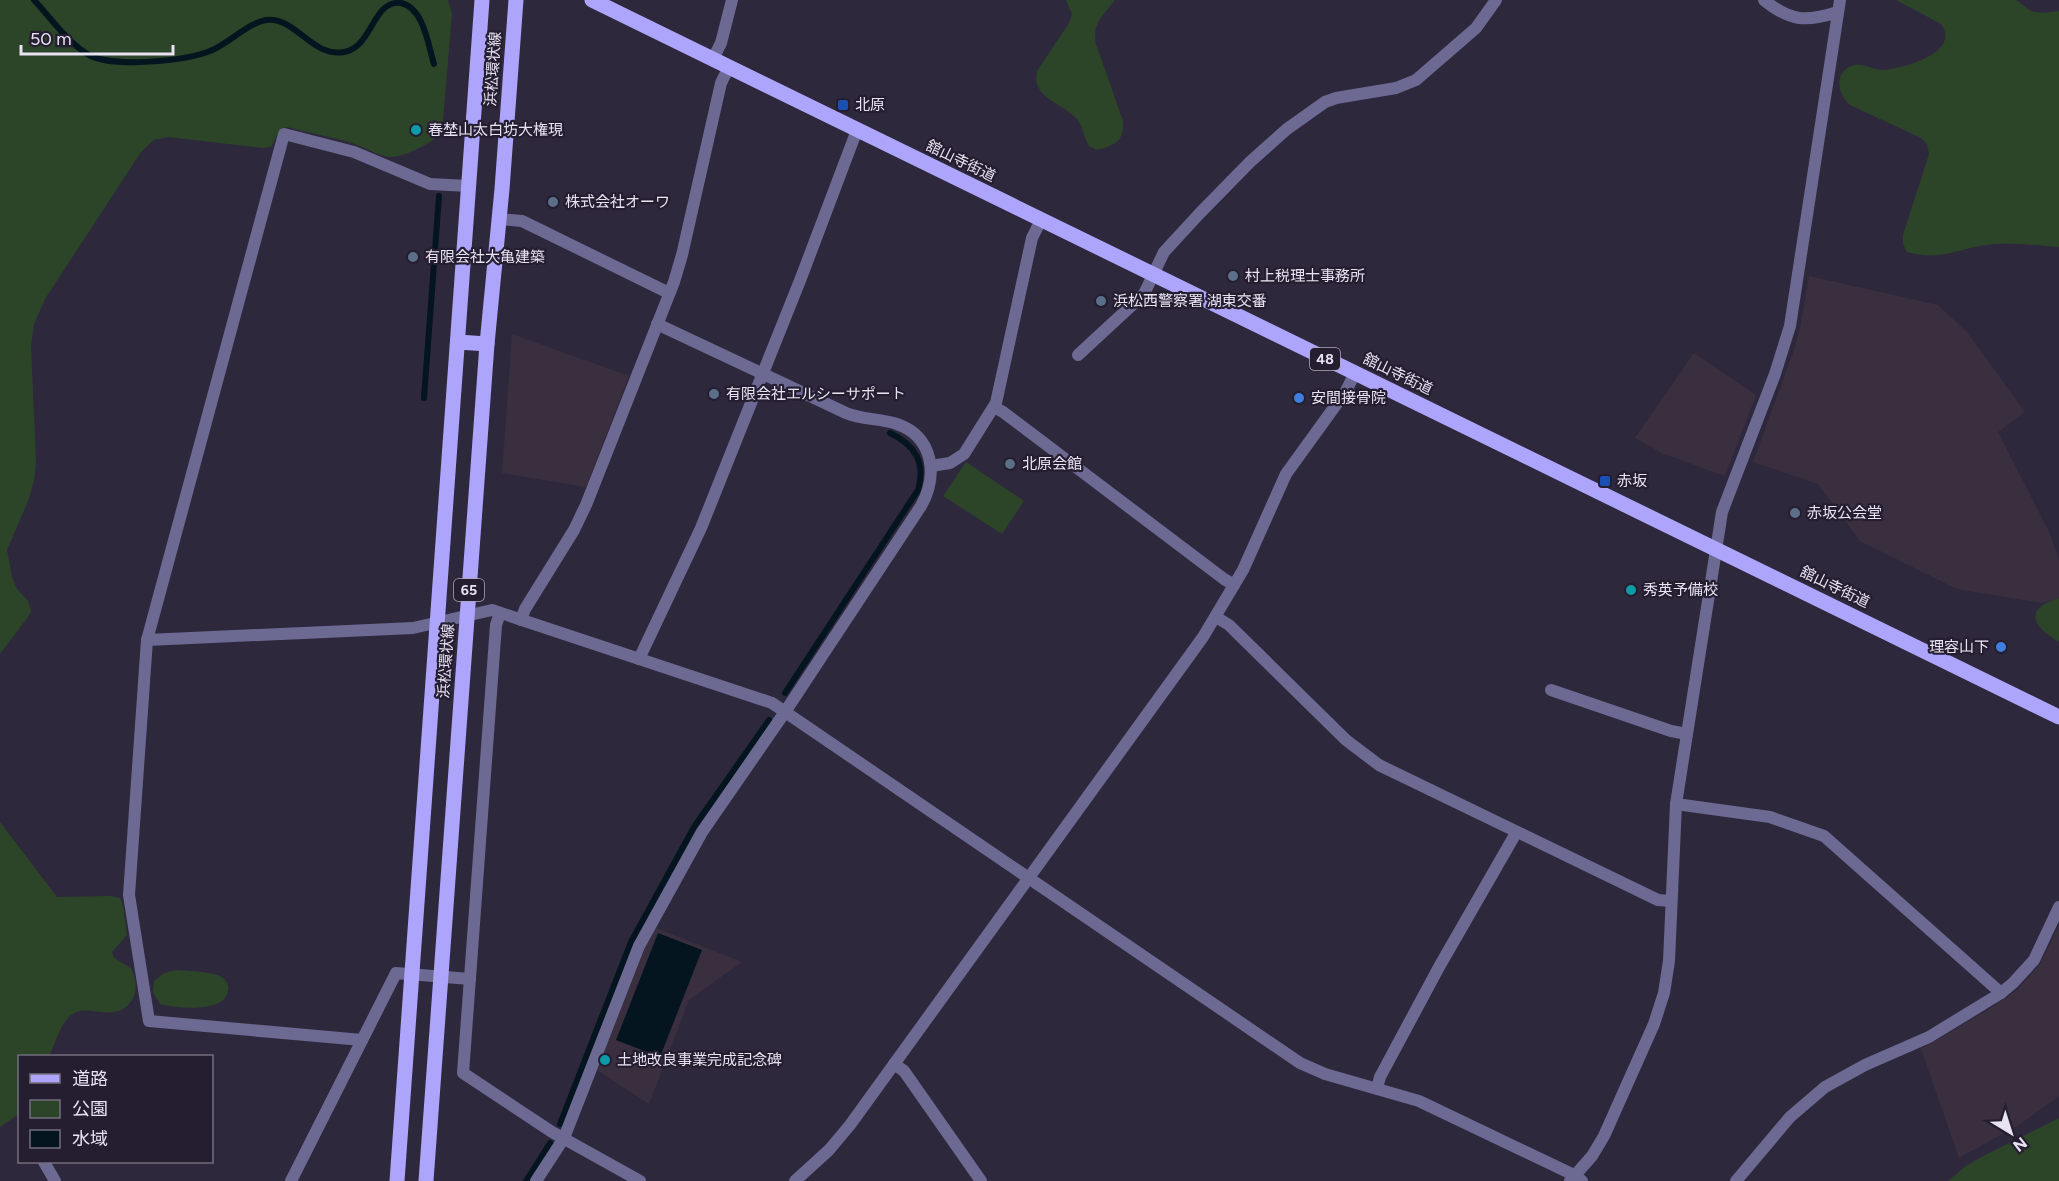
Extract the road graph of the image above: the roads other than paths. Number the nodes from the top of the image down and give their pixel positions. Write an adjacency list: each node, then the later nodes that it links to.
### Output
1 (482, 0): 11 (main road, 浜松環状線 / 65)
2 (516, 0): 12 (main road, 浜松環状線 / 65)
3 (592, 0): 8 (main road, 舘山寺街道 / 48)
4 (732, 0): 8 (street)
5 (1496, 0): 14 (street)
6 (1764, 0): 7 (street)
7 (1839, 6): 24 (street)
8 (713, 59): 9 (main road, 舘山寺街道 / 48)
9 (729, 67): 10 (main road, 舘山寺街道 / 48); 15 (street)
10 (857, 130): 13 (main road, 舘山寺街道 / 48); 21 (street)
11 (469, 186): 17 (main road, 浜松環状線 / 65); 31 (street)
12 (499, 219): 15 (street); 18 (main road, 浜松環状線 / 65)
13 (1041, 220): 14 (main road, 舘山寺街道 / 48); 22 (street)
14 (1153, 274): 19 (street); 20 (main road, 舘山寺街道 / 48)
15 (669, 294): 16 (street)
16 (657, 324): 21 (street); 29 (street)
17 (458, 342): 18 (main road); 30 (main road, 浜松環状線 / 65)
18 (487, 344): 27 (main road, 浜松環状線 / 65)
19 (1078, 355)
20 (1355, 373): 24 (main road, 舘山寺街道 / 48); 25 (street)
21 (762, 374): 23 (street); 32 (street)
22 (994, 407): 23 (street); 25 (street)
23 (931, 466): 34 (street)
24 (1717, 550): 35 (main road, 舘山寺街道 / 48); 36 (street)
25 (1234, 585): 28 (street)
26 (500, 613): 27 (street); 29 (street); 44 (street)
27 (467, 616): 30 (street); 43 (main road, 浜松環状線 / 65)
28 (1216, 617): 38 (street); 39 (street)
29 (521, 620): 32 (street)
30 (438, 623): 31 (street); 42 (main road, 浜松環状線 / 65)
31 (147, 640): 46 (street)
32 (639, 659): 34 (street)
33 (1551, 690): 36 (street)
34 (785, 712): 39 (street); 49 (street)
35 (2059, 717)
36 (1687, 734): 37 (street)
37 (1676, 804): 40 (street); 45 (street)
38 (1516, 832): 40 (street); 48 (street)
39 (1029, 878): 47 (street); 48 (street)
40 (1671, 901): 51 (street)
41 (2059, 907): 45 (street)
42 (411, 975): 43 (street); 46 (street); 54 (main road, 浜松環状線 / 65)
43 (441, 977): 44 (street); 55 (main road, 浜松環状線 / 65)
44 (470, 979): 49 (street)
45 (2001, 993): 60 (street)
46 (362, 1040): 53 (street)
47 (894, 1064): 58 (street); 59 (street)
48 (1377, 1088): 51 (street)
49 (564, 1138): 56 (street); 57 (street)
50 (45, 1163): 52 (street)
51 (1576, 1179)
52 (55, 1181)
53 (291, 1181)
54 (396, 1181)
55 (426, 1181)
56 (536, 1181)
57 (640, 1181)
58 (795, 1181)
59 (981, 1181)
60 (1736, 1181)

